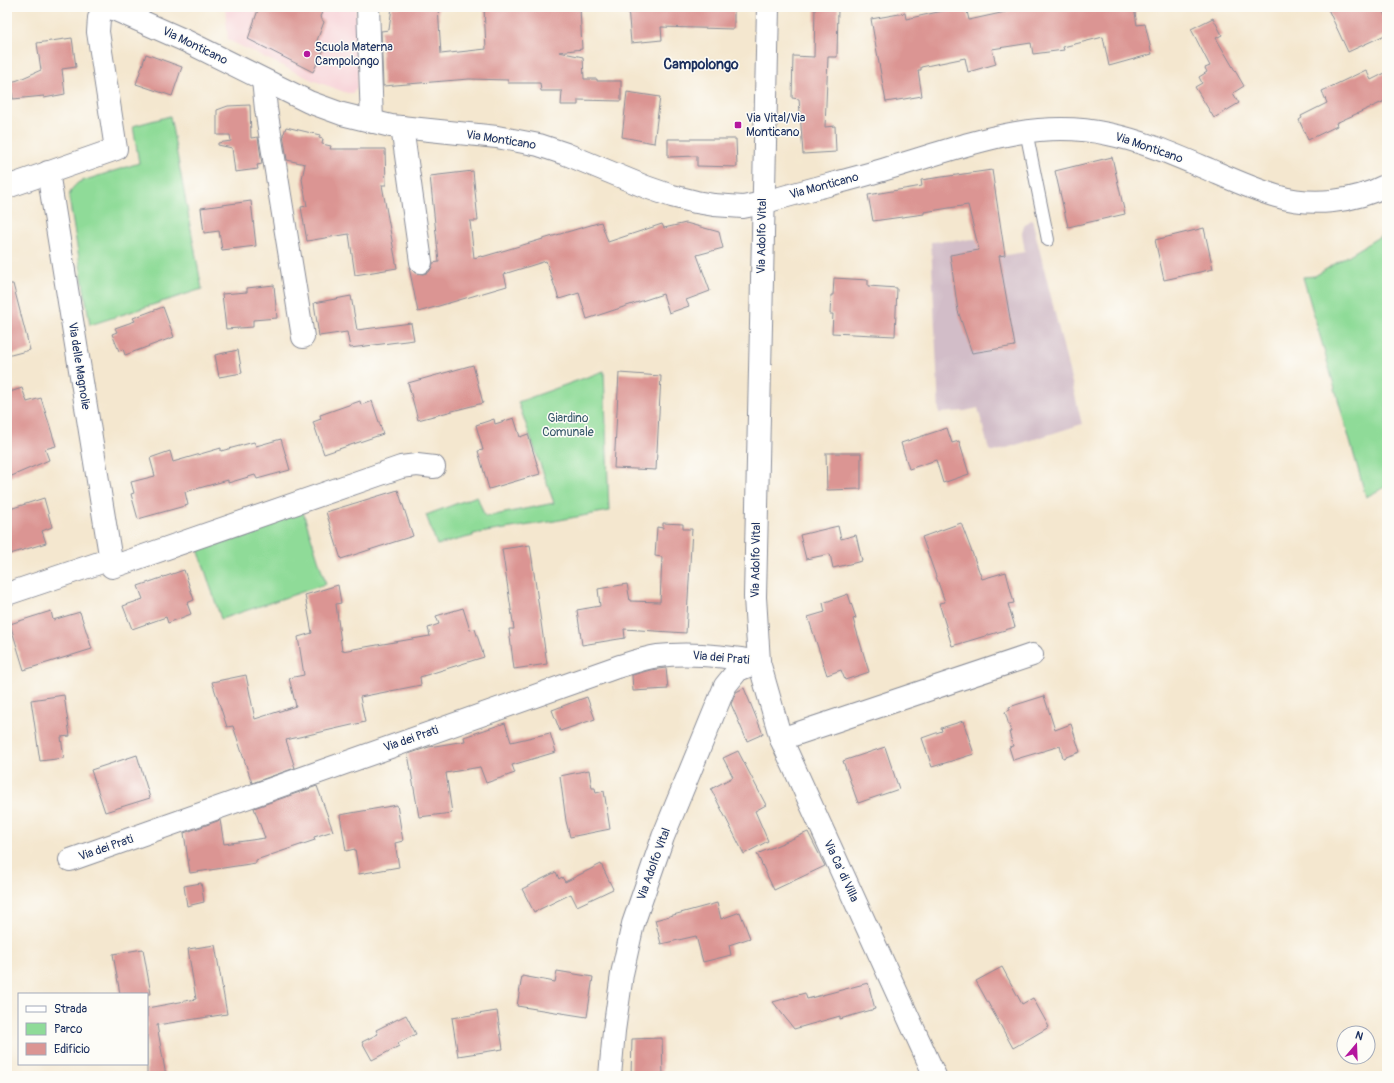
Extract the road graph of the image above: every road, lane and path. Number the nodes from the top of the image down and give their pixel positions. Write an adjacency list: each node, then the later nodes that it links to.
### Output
1 (103, 7): 9 (street)
2 (109, 7): 5 (street, Via Monticano)
3 (368, 7): 6 (street)
4 (768, 7): 12 (street, Via Adolfo Vital)
5 (263, 80): 6 (street, Via Monticano); 15 (street)
6 (372, 122): 7 (street, Via Monticano)
7 (402, 127): 12 (street, Via Monticano); 14 (street)
8 (1026, 131): 10 (street, Via Monticano); 12 (street, Via Monticano); 13 (lane)
9 (48, 172): 11 (street); 17 (street, Via delle Magnolie)
10 (1387, 185)
11 (7, 187)
12 (763, 203): 20 (street, Via Adolfo Vital)
13 (1048, 240)
14 (421, 262)
15 (303, 337)
16 (434, 467): 17 (street)
17 (111, 559): 18 (street)
18 (7, 594)
19 (1032, 655): 21 (street)
20 (759, 662): 21 (street, Via Ca' di Villa); 22 (street, Via dei Prati); 23 (street, Via Adolfo Vital)
21 (781, 738): 24 (street, Via Ca' di Villa)
22 (70, 860)
23 (610, 1076)
24 (935, 1076)

